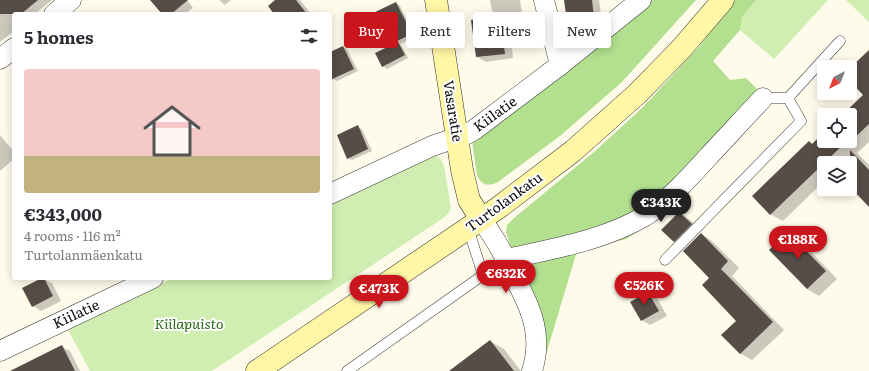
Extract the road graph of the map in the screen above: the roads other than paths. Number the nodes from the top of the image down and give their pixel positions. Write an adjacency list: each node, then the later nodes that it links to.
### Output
1 (71, 0): 6 (street)
2 (436, 0): 13 (main road, Vasaratie)
3 (544, 0): 10 (street)
4 (640, 0): 10 (street, Kiilatie)
5 (722, 0): 15 (main road, Turtolankatu)
6 (56, 12)
7 (840, 41): 12 (lane)
8 (12, 50): 9 (street)
9 (0, 59)
10 (560, 65): 13 (street, Kiilatie)
11 (763, 98): 12 (lane); 16 (street)
12 (788, 98): 17 (lane)
13 (457, 137): 14 (street, Kiilatie); 15 (main road, Vasaratie)
14 (332, 193)
15 (475, 223): 16 (street); 20 (main road, Turtolankatu); 21 (lane)
16 (507, 259): 22 (street)
17 (665, 260)
18 (149, 280): 19 (street, Kiilatie)
19 (0, 351)
20 (257, 371)
21 (347, 371)
22 (532, 371)

